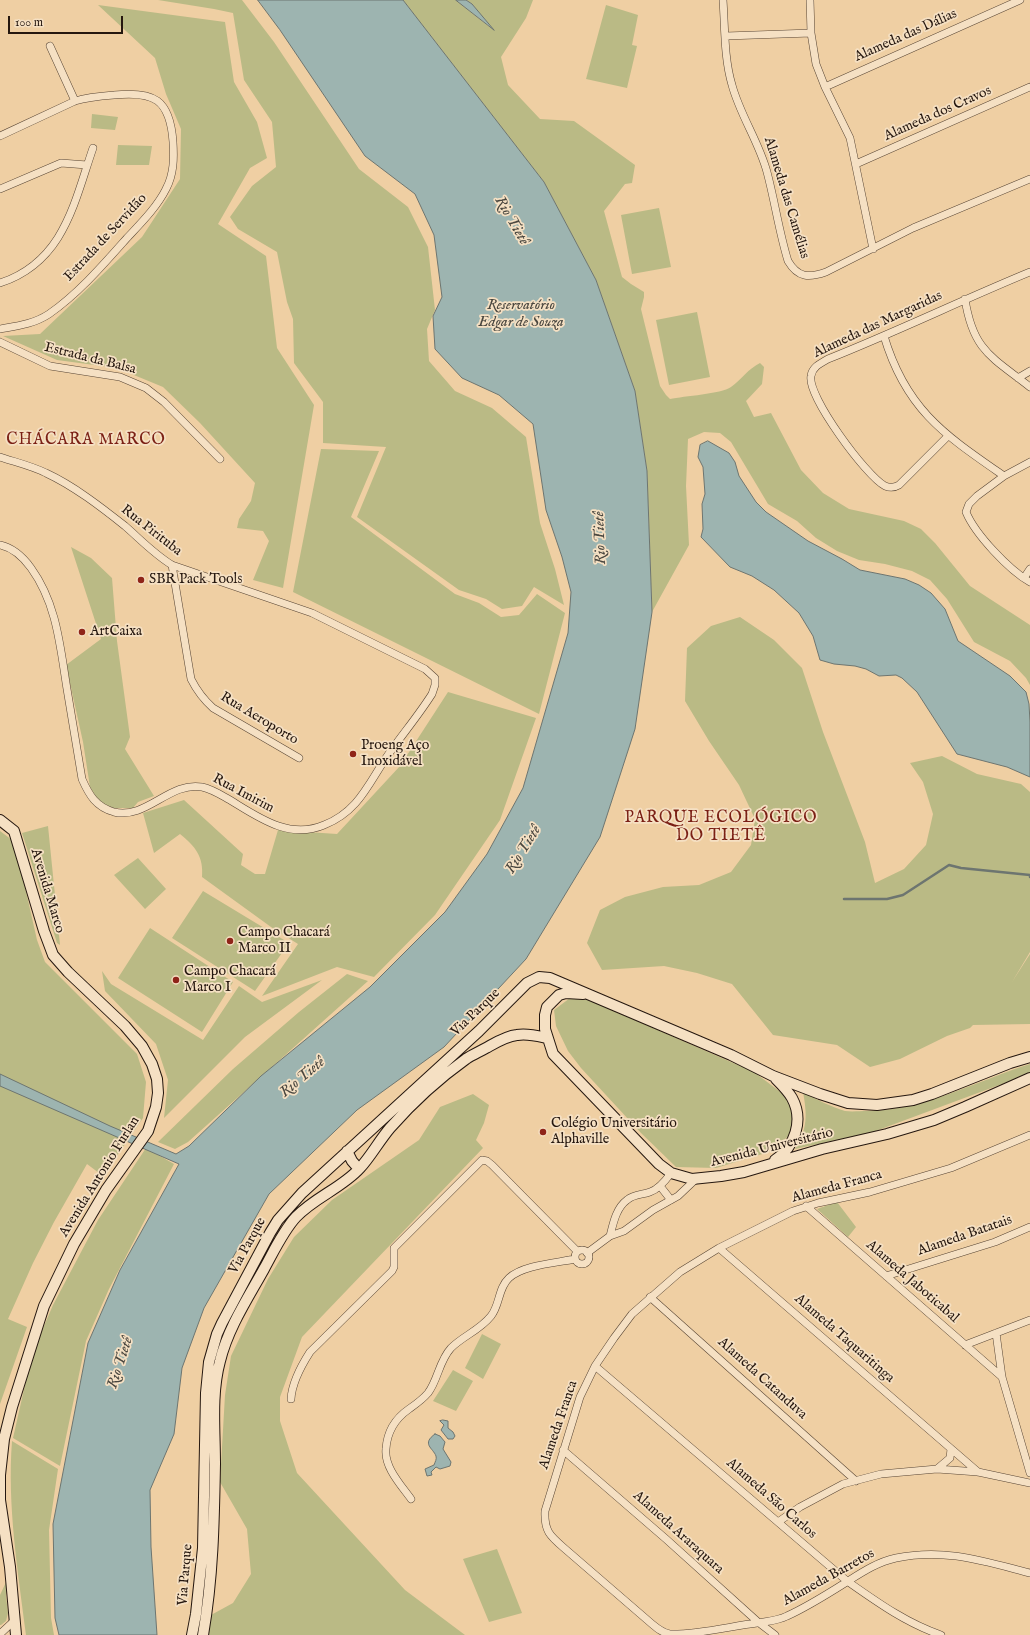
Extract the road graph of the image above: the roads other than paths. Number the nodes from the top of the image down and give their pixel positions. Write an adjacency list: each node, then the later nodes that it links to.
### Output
1 (723, 0): 5 (street, Alameda das Camélias)
2 (811, 0): 4 (street)
3 (1020, 0): 7 (street, Alameda das Dálias)
4 (810, 33): 5 (street); 7 (street)
5 (726, 36): 16 (street, Alameda das Camélias)
6 (50, 46): 9 (street)
7 (825, 87): 12 (street)
8 (1030, 87): 12 (street, Alameda dos Cravos)
9 (75, 101): 10 (street, Estrada de Servidão); 20 (street, Estrada de Servidão)
10 (0, 136)
11 (93, 148): 13 (street)
12 (856, 164): 16 (street)
13 (87, 165): 15 (street); 18 (street)
14 (1030, 179): 16 (street, Alameda das Camélias)
15 (0, 189)
16 (873, 249)
17 (1030, 272): 19 (street, Alameda das Margaridas)
18 (0, 283)
19 (965, 299): 21 (street, Alameda das Margaridas); 24 (street)
20 (0, 329)
21 (884, 336): 26 (street); 26 (street, Alameda das Margaridas)
22 (0, 342): 28 (street, Estrada da Balsa)
23 (1030, 371): 24 (street)
24 (1018, 378): 25 (street)
25 (1030, 386)
26 (948, 436): 30 (street)
27 (0, 457): 32 (street, Rua Pirituba)
28 (220, 460)
29 (1030, 462): 30 (street)
30 (1004, 476): 34 (street)
31 (0, 545): 35 (street, Rua Imirim)
32 (172, 565): 35 (street, Rua Pirituba); 36 (street, Rua Aeroporto)
33 (1030, 569): 34 (street)
34 (1027, 580)
35 (425, 668)
36 (299, 758)
37 (0, 820): 38 (main road, Avenida Marco)
38 (68, 972): 78 (main road, Avenida Antonio Furlan)
39 (589, 995): 40 (main road, Avenida Universitário); 42 (main road); 45 (main road, Via Parque)
40 (548, 1038): 47 (main road, Via Parque); 48 (main road, Avenida Universitário)
41 (1030, 1056): 42 (main road)
42 (773, 1076): 46 (main road)
43 (1030, 1078): 46 (main road, Avenida Universitário)
44 (1030, 1135): 52 (street, Alameda Franca)
45 (347, 1151): 47 (main road); 82 (main road, Via Parque)
46 (768, 1164): 49 (main road, Avenida Universitário)
47 (359, 1169): 83 (main road, Via Parque)
48 (671, 1173): 49 (main road, Avenida Universitário); 50 (street)
49 (697, 1178): 51 (street)
50 (660, 1186): 51 (street); 54 (street)
51 (671, 1200): 54 (street)
52 (806, 1206): 55 (street, Alameda Franca); 59 (street, Alameda Jaboticabal)
53 (1030, 1227): 59 (street, Alameda Batatais)
54 (610, 1236): 57 (street)
55 (719, 1248): 60 (street, Alameda Franca); 67 (street, Alameda Taquaritinga)
56 (577, 1251): 57 (street); 58 (street); 66 (street)
57 (587, 1252): 58 (street)
58 (575, 1259): 74 (street)
59 (886, 1276): 63 (street, Alameda Jaboticabal)
60 (650, 1297): 64 (street, Alameda Franca); 72 (street, Alameda Catanduva)
61 (1030, 1320): 62 (street)
62 (996, 1333): 63 (street); 65 (street)
63 (965, 1345): 65 (street, Alameda Jaboticabal)
64 (595, 1366): 68 (street, Alameda Franca); 75 (street, Alameda São Carlos)
65 (1002, 1378): 71 (street)
66 (292, 1399)
67 (951, 1448): 69 (street); 70 (street, Alameda Taquaritinga)
68 (563, 1450): 79 (street, Alameda Araraquara); 79 (street, Alameda Franca)
69 (937, 1469): 70 (street); 72 (street)
70 (978, 1472): 73 (street)
71 (1030, 1473)
72 (856, 1481): 75 (street)
73 (1030, 1483)
74 (411, 1499)
75 (778, 1522): 77 (street, Alameda São Carlos)
76 (1030, 1573): 77 (street, Alameda Barretos)
77 (847, 1581): 79 (street, Alameda Barretos); 85 (street, Alameda São Carlos)
78 (15, 1620): 80 (street); 81 (main road, Avenida Antonio Furlan)
79 (758, 1622): 84 (street, Alameda Araraquara)
80 (0, 1634)
81 (16, 1635)
82 (192, 1635)
83 (203, 1635)
84 (775, 1635)
85 (941, 1635)

